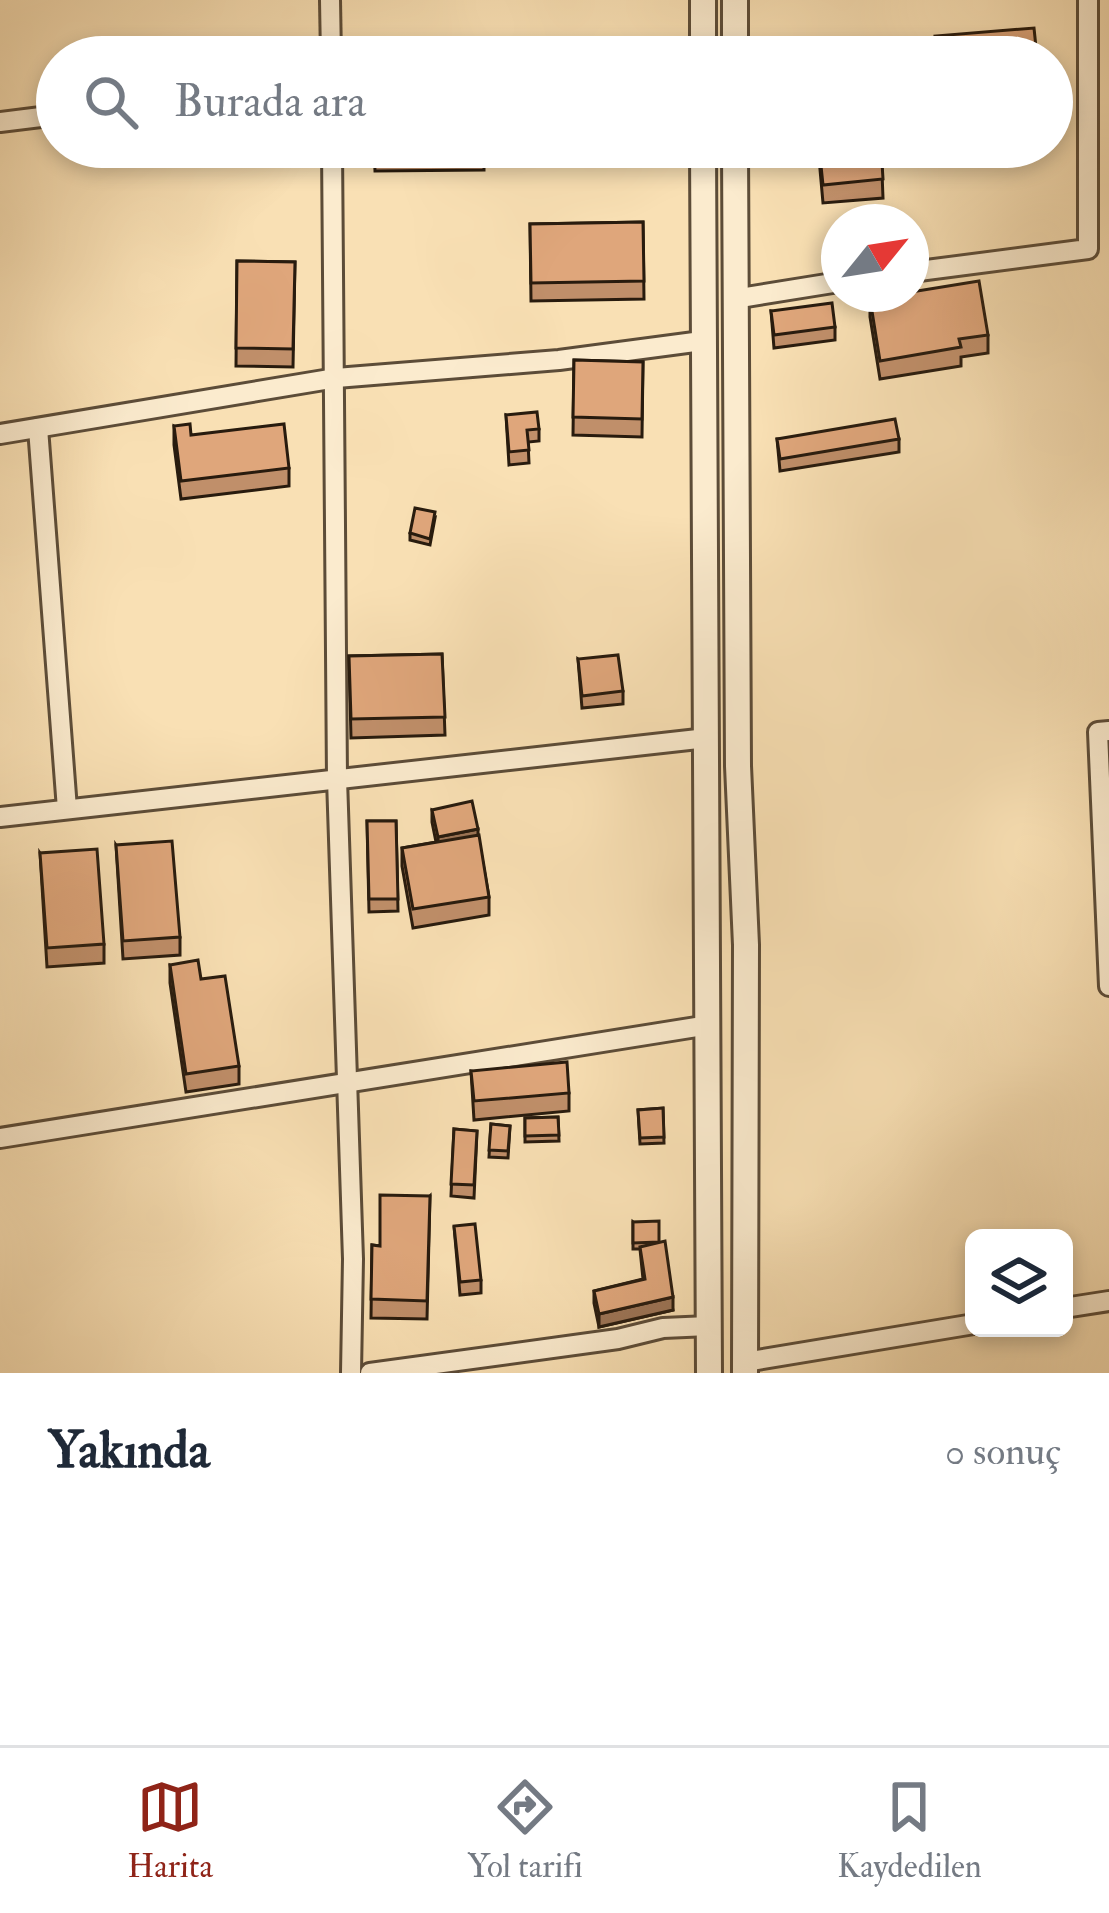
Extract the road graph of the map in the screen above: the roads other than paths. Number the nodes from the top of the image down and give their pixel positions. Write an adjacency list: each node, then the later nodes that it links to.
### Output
1 (329, 0): 5 (street)
2 (703, 0): 6 (street)
3 (734, 0): 7 (street)
4 (1088, 0): 13 (street)
5 (330, 36)
6 (703, 36)
7 (735, 36)
8 (36, 118): 9 (street)
9 (0, 122)
10 (332, 168): 17 (street)
11 (703, 168): 16 (street)
12 (735, 168): 15 (street)
13 (929, 270)
14 (821, 285): 15 (street)
15 (734, 298): 34 (street)
16 (702, 340): 17 (street); 21 (street)
17 (336, 378): 18 (street); 22 (street)
18 (38, 428): 19 (street); 23 (street)
19 (0, 434)
20 (1109, 731): 25 (street)
21 (707, 738): 22 (street); 27 (street)
22 (337, 779): 23 (street); 28 (street)
23 (67, 809): 24 (street)
24 (0, 817)
25 (1109, 967): 26 (street)
26 (1109, 986)
27 (709, 1024): 28 (street); 32 (street)
28 (345, 1083): 29 (street); 35 (street)
29 (0, 1138)
30 (1109, 1300): 31 (street)
31 (1073, 1306)
32 (709, 1326): 36 (street); 37 (street)
33 (965, 1326): 34 (street)
34 (745, 1368)
35 (351, 1373)
36 (370, 1373)
37 (710, 1373)

